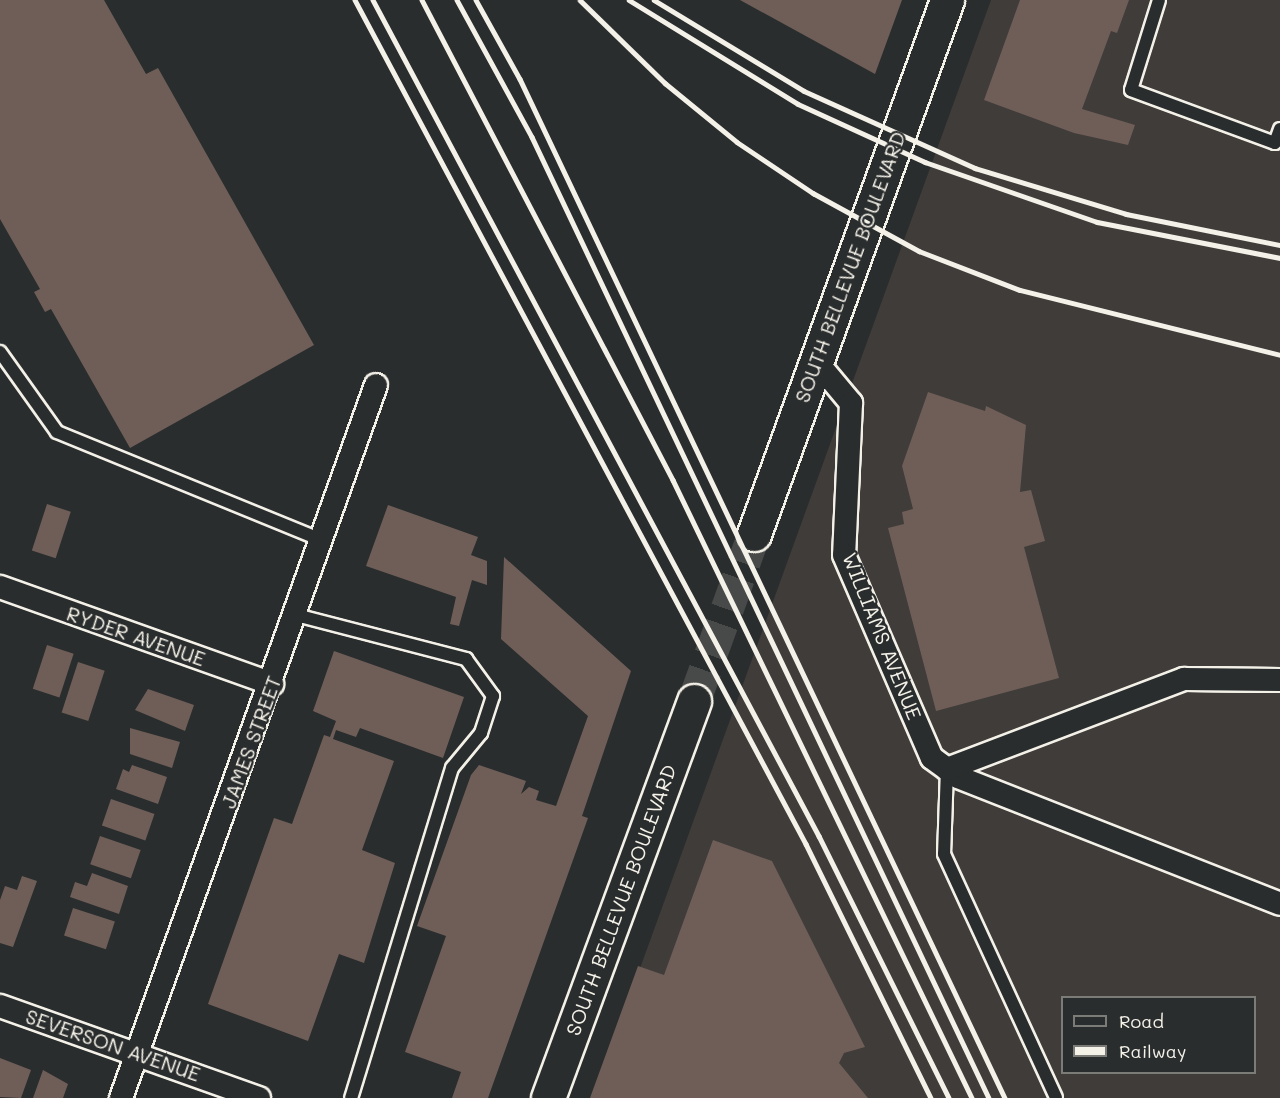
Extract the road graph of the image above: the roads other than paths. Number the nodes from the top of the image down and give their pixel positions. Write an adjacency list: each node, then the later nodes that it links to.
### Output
1 (946, 0): 5 (main road, SOUTH BELLEVUE BOULEVARD)
2 (1159, 0): 3 (lane)
3 (1280, 129)
4 (0, 352): 8 (lane)
5 (816, 361): 7 (main road, SOUTH BELLEVUE BOULEVARD); 14 (street, WILLIAMS AVENUE)
6 (376, 385): 8 (street, JAMES STREET)
7 (754, 534)
8 (322, 540): 10 (street, JAMES STREET)
9 (0, 587): 12 (street, RYDER AVENUE)
10 (296, 615): 12 (street, JAMES STREET); 20 (lane)
11 (1280, 680): 14 (street)
12 (272, 684): 17 (street, JAMES STREET)
13 (694, 701): 21 (main road, SOUTH BELLEVUE BOULEVARD)
14 (947, 769): 15 (street, WILLIAMS AVENUE); 22 (lane)
15 (1280, 904)
16 (0, 1006): 17 (street, SEVERSON AVENUE)
17 (138, 1053): 18 (street, JAMES STREET); 19 (street, SEVERSON AVENUE)
18 (121, 1098)
19 (259, 1098)
20 (351, 1098)
21 (548, 1098)
22 (1056, 1098)

